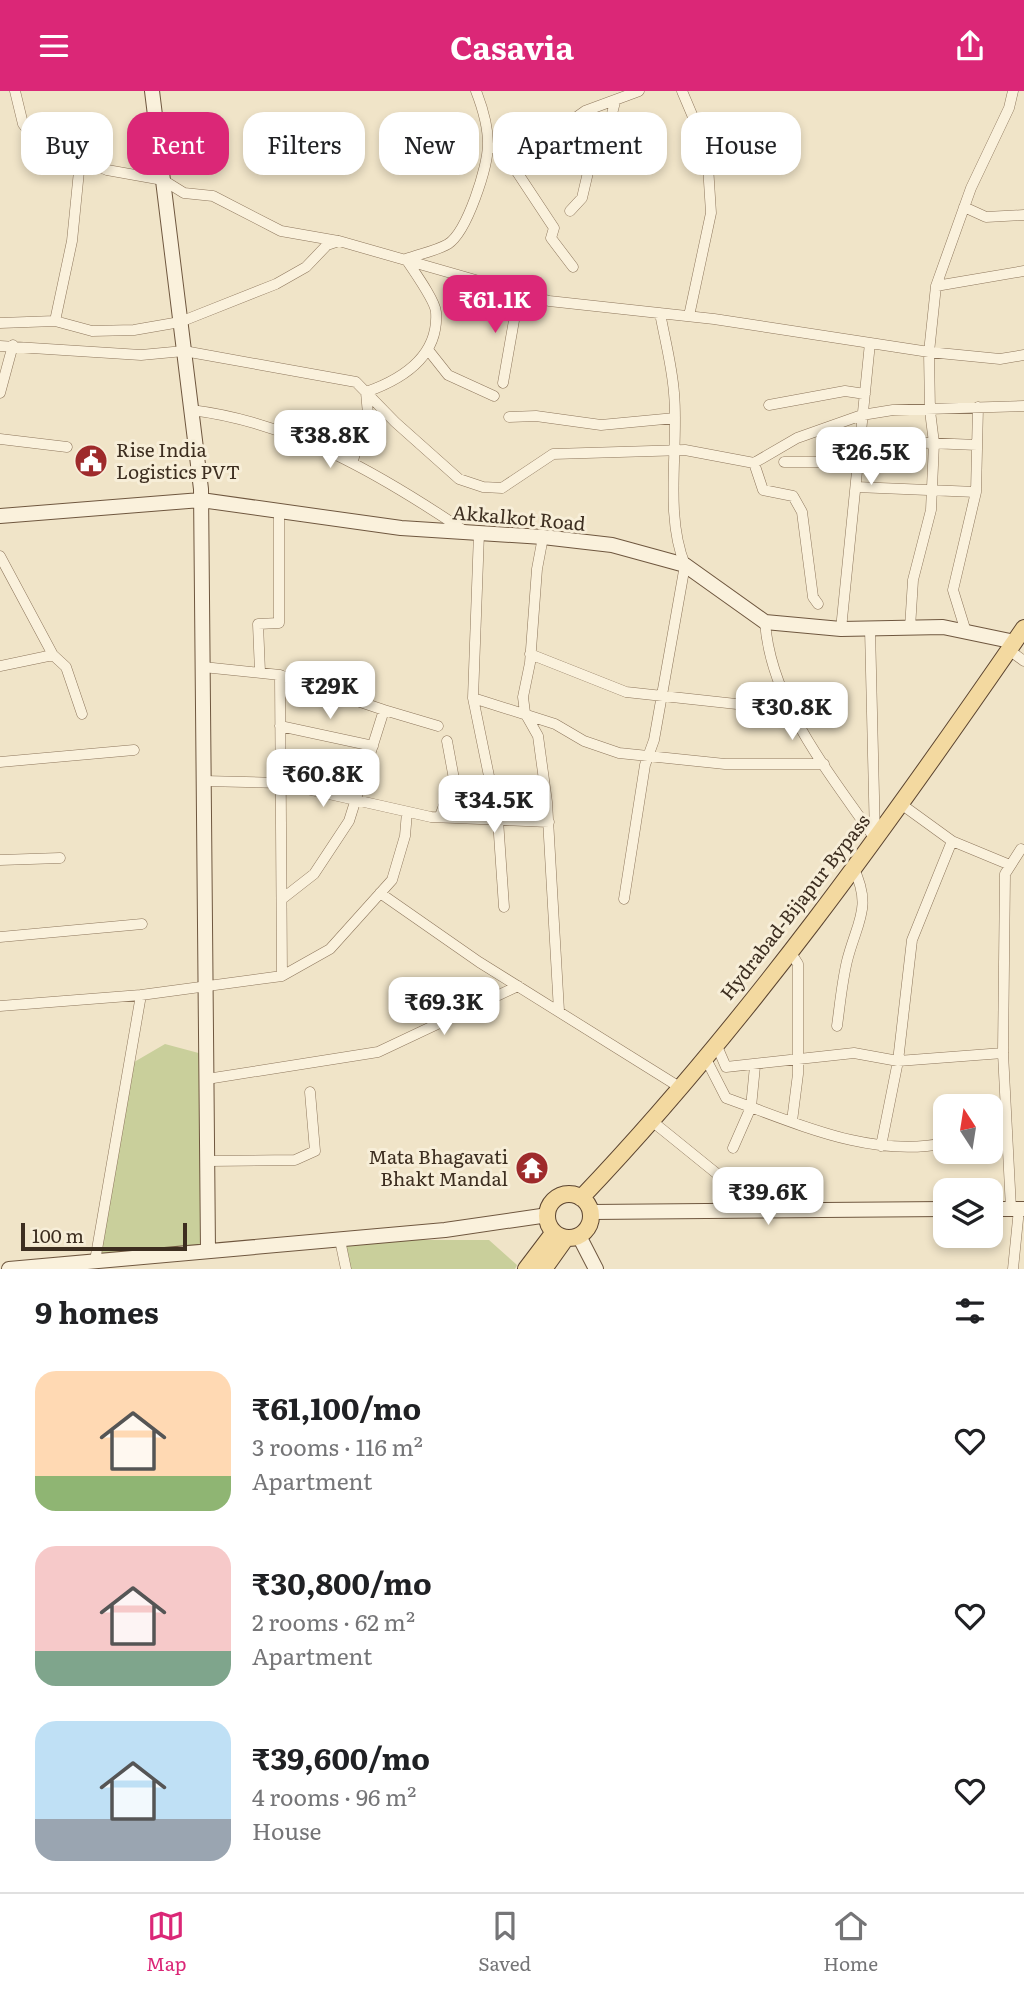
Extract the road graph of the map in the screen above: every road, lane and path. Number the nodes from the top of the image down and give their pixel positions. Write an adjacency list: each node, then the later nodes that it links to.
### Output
1 (15, 91): 9 (street)
2 (152, 91): 15 (street)
3 (476, 91): 10 (street)
4 (639, 91): 7 (street)
5 (682, 91): 26 (street)
6 (1013, 91): 16 (street)
7 (615, 102): 8 (street); 17 (street)
8 (584, 112)
9 (21, 116)
10 (488, 146): 11 (street); 20 (street)
11 (493, 147)
12 (113, 171): 15 (street)
13 (79, 175): 27 (street)
14 (519, 175): 21 (street)
15 (163, 180): 19 (street); 28 (street)
16 (964, 207): 18 (street); 23 (street)
17 (570, 211)
18 (1024, 215)
19 (339, 241): 20 (street); 28 (street)
20 (406, 259): 24 (street); 34 (street)
21 (573, 267)
22 (1024, 271): 23 (street)
23 (936, 286): 35 (street)
24 (519, 292): 25 (street); 37 (street)
25 (660, 313): 26 (street); 49 (street)
26 (689, 316): 30 (street)
27 (55, 321): 28 (street); 29 (street)
28 (180, 322): 33 (street)
29 (0, 323)
30 (870, 343): 35 (street); 40 (street)
31 (13, 345): 32 (street); 33 (street); 39 (street)
32 (0, 346)
33 (184, 351): 38 (street); 45 (street)
34 (429, 351): 38 (street); 41 (street)
35 (929, 352): 36 (street); 46 (street)
36 (1024, 355)
37 (503, 383)
38 (366, 392): 55 (street); 58 (street)
39 (0, 393)
40 (865, 394): 42 (street); 47 (street)
41 (494, 395)
42 (769, 405)
43 (1024, 406): 44 (street)
44 (978, 407): 46 (street); 53 (street)
45 (191, 410): 58 (street); 63 (street)
46 (930, 411): 47 (street); 52 (street)
47 (862, 415): 51 (street); 59 (street)
48 (509, 417): 49 (street)
49 (674, 418): 55 (street)
50 (0, 439): 54 (street)
51 (860, 440): 52 (street); 57 (street)
52 (934, 443): 53 (street); 61 (street)
53 (977, 445): 62 (street)
54 (67, 447)
55 (673, 450): 59 (street); 69 (street)
56 (784, 462): 57 (street)
57 (858, 462): 60 (street)
58 (352, 463): 66 (street)
59 (754, 463): 70 (street)
60 (856, 487): 61 (street); 73 (street)
61 (932, 490): 62 (street); 72 (street)
62 (976, 492): 75 (street)
63 (201, 500): 64 (street, Akkalkot Road); 65 (street, Akkalkot Road); 81 (street)
64 (279, 512): 66 (street, Akkalkot Road); 82 (street)
65 (0, 516)
66 (473, 533): 67 (street, Akkalkot Road); 85 (street)
67 (543, 537): 69 (street, Akkalkot Road); 77 (street)
68 (0, 556): 78 (street)
69 (685, 565): 71 (street, Akkalkot Road); 84 (street)
70 (818, 604)
71 (765, 622): 73 (street); 87 (street)
72 (911, 628): 74 (street); 75 (street)
73 (841, 629): 74 (street)
74 (870, 629): 106 (street)
75 (966, 632): 76 (street)
76 (1016, 640): 79 (street); 101 (main road, Hydrabad-Bijapur Bypass)
77 (530, 654): 84 (street); 88 (street)
78 (53, 655): 80 (street); 89 (street)
79 (1024, 661)
80 (0, 666)
81 (202, 667): 82 (street); 98 (street)
82 (260, 672): 83 (street)
83 (280, 675): 86 (street); 90 (street)
84 (661, 695): 87 (street); 95 (street)
85 (473, 698): 88 (street); 104 (street)
86 (384, 710): 91 (street); 93 (street)
87 (792, 710): 97 (street)
88 (525, 713): 95 (street); 105 (street)
89 (82, 714)
90 (280, 726): 93 (street); 99 (street)
91 (438, 726)
92 (447, 741): 103 (street)
93 (373, 746): 100 (street)
94 (134, 750): 96 (street)
95 (647, 755): 97 (street); 115 (street)
96 (0, 762)
97 (824, 764): 106 (street)
98 (204, 781): 99 (street); 122 (street)
99 (281, 783): 100 (street); 114 (street)
100 (355, 800): 102 (street); 114 (street)
101 (901, 804): 106 (main road, Hydrabad-Bijapur Bypass); 107 (street)
102 (407, 813): 103 (street); 113 (street)
103 (440, 816): 104 (street)
104 (498, 820): 105 (street); 116 (street)
105 (549, 822): 125 (street)
106 (875, 839): 112 (main road, Hydrabad-Bijapur Bypass)
107 (952, 841): 111 (street); 131 (street)
108 (1020, 849): 111 (street)
109 (60, 857): 110 (street)
110 (0, 860)
111 (1010, 865): 128 (street)
112 (853, 867): 119 (main road, Hydrabad-Bijapur Bypass); 126 (street)
113 (380, 893): 120 (street); 121 (street)
114 (282, 899): 120 (street)
115 (624, 899)
116 (504, 907)
117 (142, 924): 118 (street)
118 (0, 937)
119 (789, 949): 127 (main road, Hydrabad-Bijapur Bypass); 130 (street)
120 (282, 976): 122 (street)
121 (518, 986): 125 (street); 133 (street)
122 (206, 988): 123 (street); 133 (street)
123 (141, 995): 124 (street); 154 (street)
124 (0, 1006)
125 (559, 1011): 134 (street)
126 (837, 1026)
127 (716, 1044): 129 (main road, Hydrabad-Bijapur Bypass); 132 (street)
128 (1003, 1053): 131 (street); 140 (street)
129 (705, 1057): 134 (main road, Hydrabad-Bijapur Bypass); 136 (street)
130 (798, 1061): 131 (street); 132 (street); 137 (street)
131 (898, 1061): 142 (street)
132 (755, 1066): 136 (street)
133 (207, 1079): 144 (street)
134 (681, 1088): 138 (main road, Hydrabad-Bijapur Bypass)
135 (310, 1092): 144 (street)
136 (751, 1107): 137 (street); 143 (street)
137 (792, 1121): 142 (street)
138 (653, 1122): 145 (street); 146 (main road, Hydrabad-Bijapur Bypass)
139 (1003, 1134): 140 (street)
140 (1007, 1134): 148 (street)
141 (933, 1145): 142 (street)
142 (881, 1146)
143 (733, 1149)
144 (208, 1161): 153 (street)
145 (716, 1173)
146 (581, 1198): 149 (main road); 150 (main road)
147 (933, 1209): 149 (street)
148 (1018, 1209): 161 (street)
149 (591, 1212): 151 (main road)
150 (548, 1215): 151 (main road); 152 (street)
151 (566, 1235): 158 (main road); 159 (main road); 160 (street)
152 (340, 1240): 153 (street); 157 (street)
153 (208, 1251): 155 (street)
154 (95, 1261): 155 (street); 156 (street)
155 (111, 1264)
156 (9, 1269)
157 (346, 1269)
158 (526, 1269)
159 (544, 1269)
160 (596, 1269)
161 (1013, 1269)

